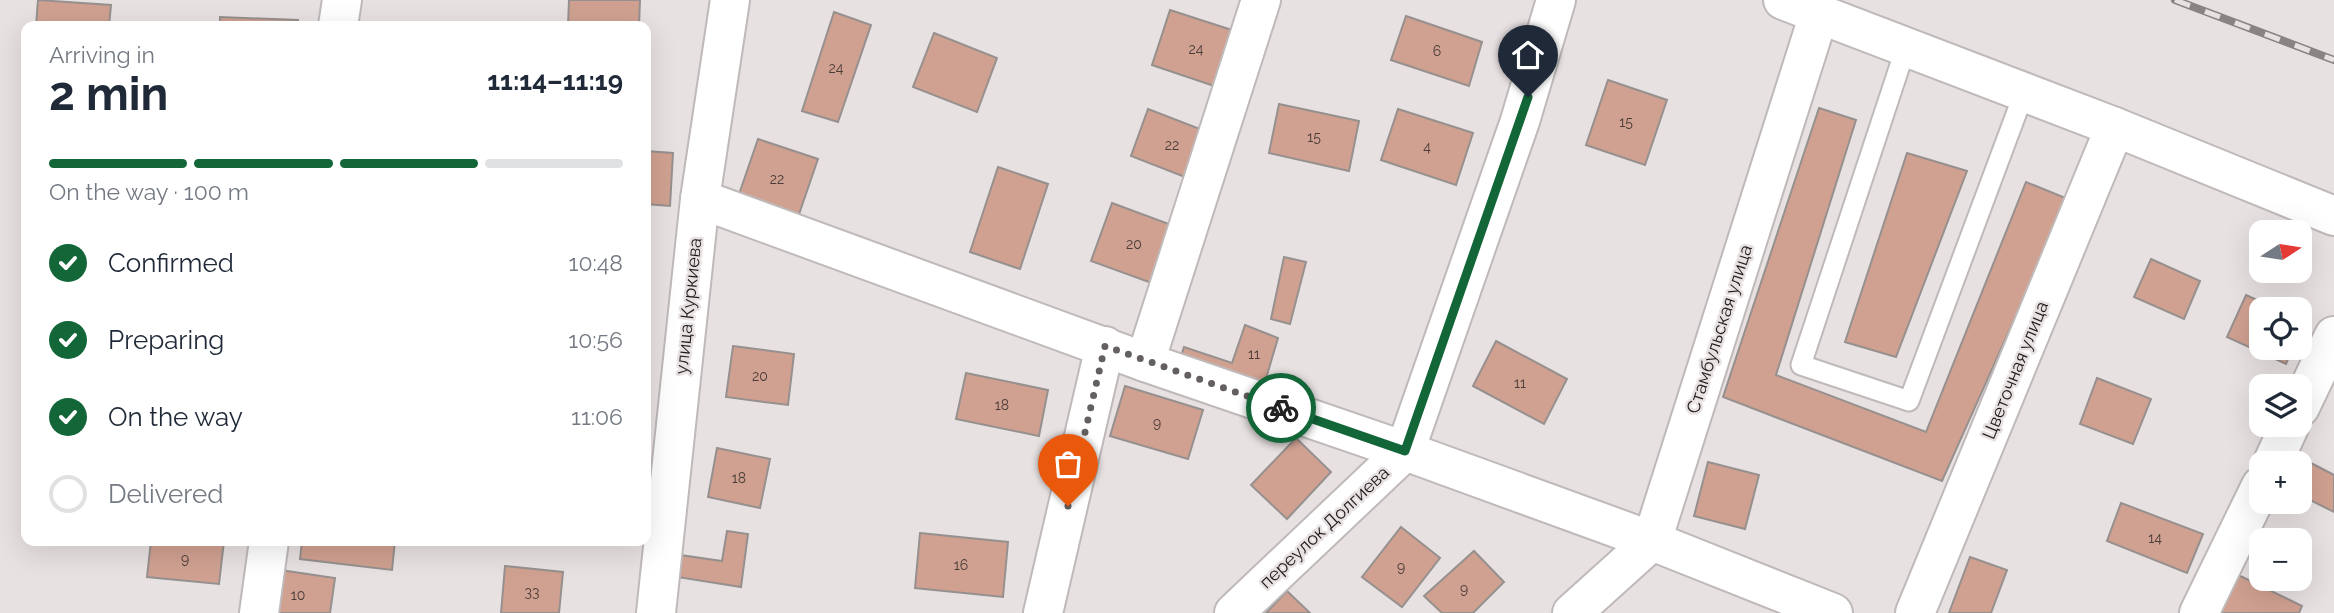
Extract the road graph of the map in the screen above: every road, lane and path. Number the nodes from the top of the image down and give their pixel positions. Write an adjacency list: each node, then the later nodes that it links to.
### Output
1 (342, 0): 7 (street)
2 (730, 0): 11 (street, улица Куркиева)
3 (1261, 0): 15 (street)
4 (1556, 0): 17 (street, переулок Долгиева)
5 (1783, 0): 6 (street)
6 (1819, 14): 8 (street); 19 (street, Стамбульская улица)
7 (339, 21)
8 (1906, 47): 9 (street); 9 (lane)
9 (2024, 93): 10 (street)
10 (2115, 127): 12 (street); 27 (street, Цветочная улица)
11 (699, 199): 14 (street); 22 (street, улица Куркиева)
12 (2334, 216)
13 (2334, 335): 16 (street)
14 (1105, 346): 15 (street); 23 (street)
15 (1145, 362): 17 (street)
16 (2312, 382)
17 (1405, 451): 19 (street); 24 (street, переулок Долгиева)
18 (2249, 511): 28 (street)
19 (1652, 541): 25 (street); 26 (street)
20 (268, 546): 21 (street)
21 (259, 613)
22 (656, 613)
23 (1043, 613)
24 (1234, 613)
25 (1572, 613)
26 (1833, 613)
27 (1915, 613)
28 (2199, 613)

